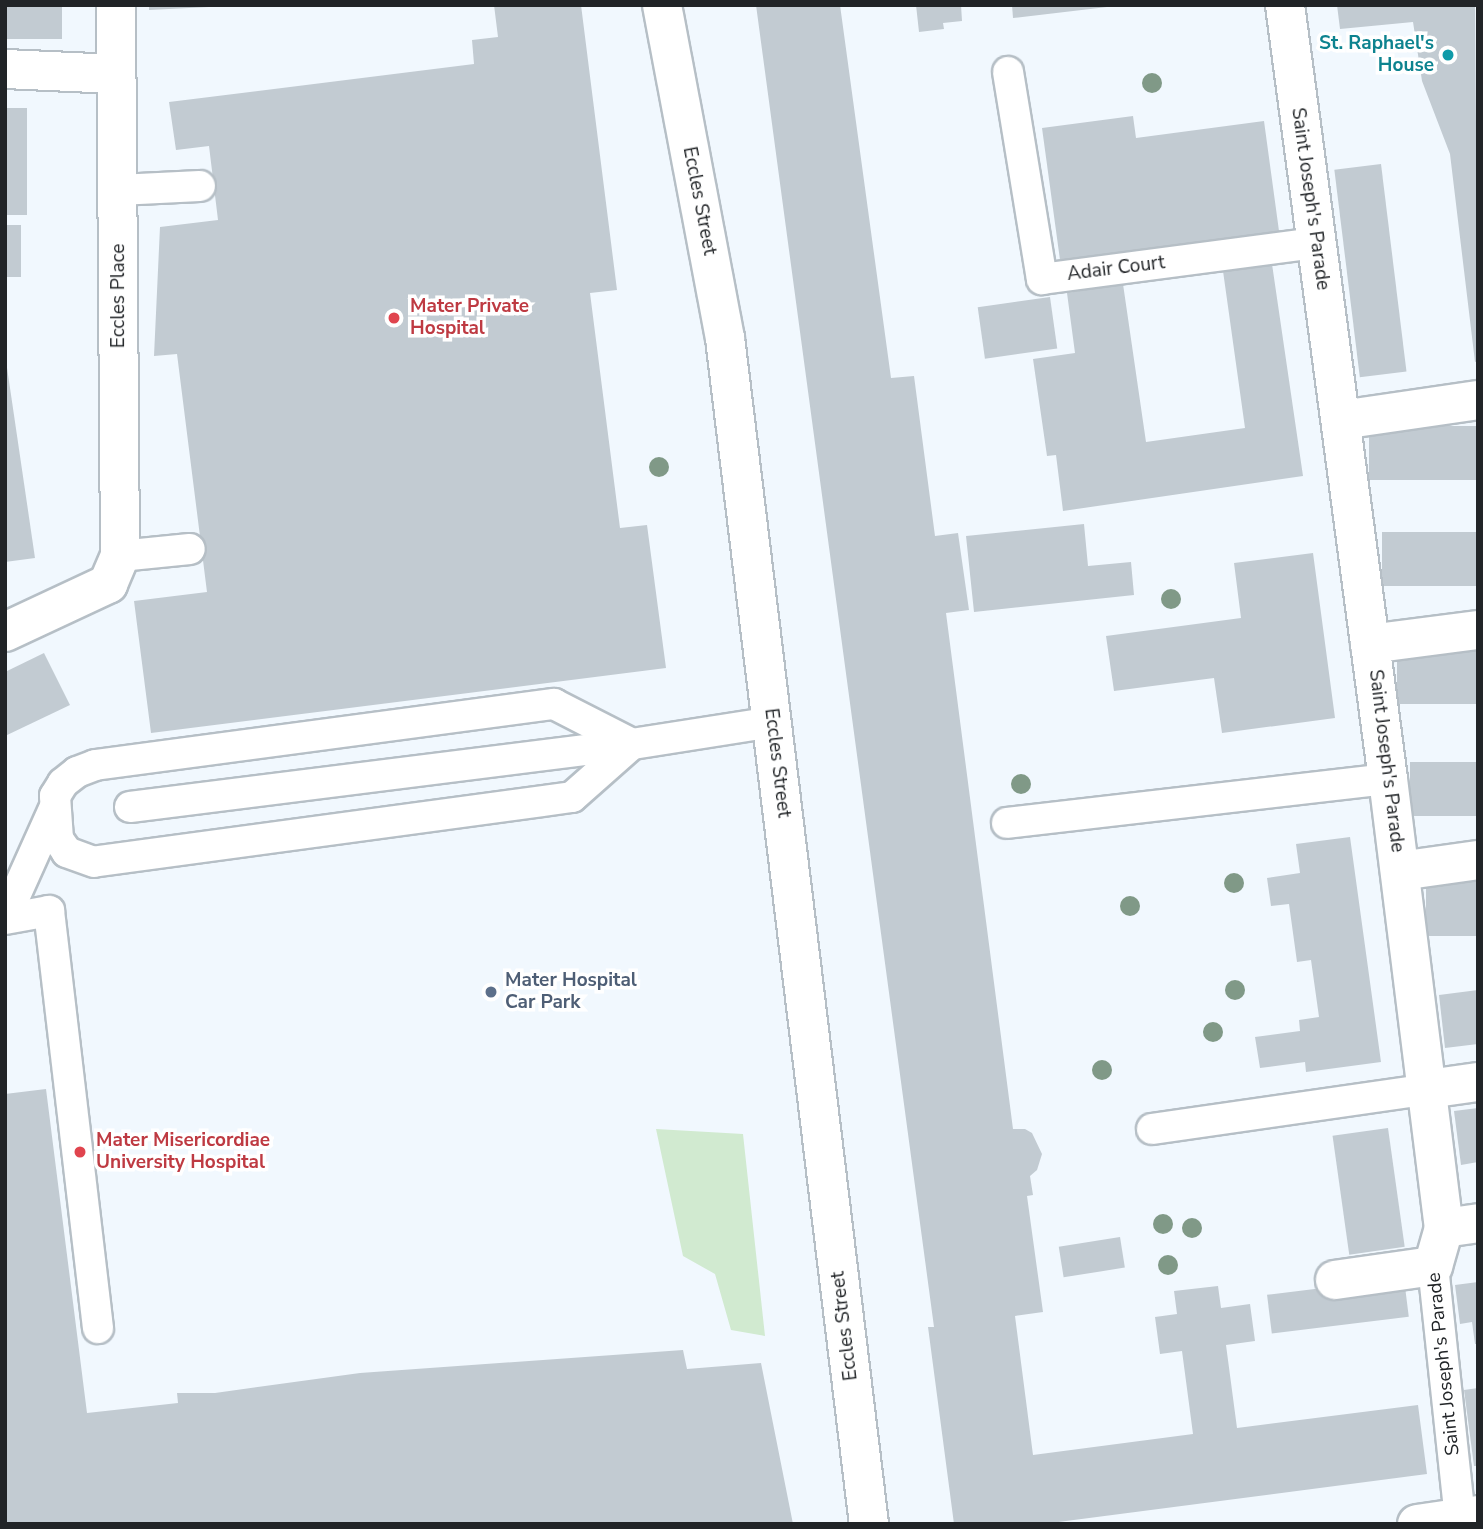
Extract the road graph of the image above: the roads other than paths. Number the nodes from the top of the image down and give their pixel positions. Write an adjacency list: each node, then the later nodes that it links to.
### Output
1 (116, 5): 6 (street, Eccles Place)
2 (662, 5): 17 (street, Eccles Street)
3 (1285, 5): 9 (street, Saint Joseph's Parade)
4 (5, 69): 6 (street)
5 (1007, 72): 9 (lane, Adair Court)
6 (116, 74): 8 (street, Eccles Place)
7 (200, 186): 8 (lane)
8 (118, 190): 13 (street, Eccles Place)
9 (1315, 243): 11 (street, Saint Joseph's Parade)
10 (1478, 400): 11 (street)
11 (1341, 419): 16 (street, Saint Joseph's Parade)
12 (190, 549): 13 (lane)
13 (114, 570): 15 (street)
14 (1478, 630): 16 (street)
15 (5, 632)
16 (1370, 644): 19 (street, Saint Joseph's Parade)
17 (772, 722): 18 (lane); 34 (street, Eccles Street)
18 (632, 744): 20 (lane); 20 (lane); 21 (lane)
19 (1388, 779): 22 (lane); 24 (street, Saint Joseph's Parade)
20 (55, 807): 25 (lane)
21 (130, 807)
22 (1007, 823)
23 (1478, 860): 24 (street)
24 (1400, 870): 27 (street, Saint Joseph's Parade)
25 (5, 918): 32 (lane)
26 (1478, 1082): 27 (street)
27 (1428, 1088): 28 (lane); 29 (street, Saint Joseph's Parade)
28 (1153, 1129)
29 (1461, 1225): 30 (street, Saint Joseph's Parade)
30 (1433, 1266): 31 (street); 33 (lane, Saint Joseph's Parade)
31 (1335, 1280)
32 (98, 1328)
33 (1469, 1516): 35 (street)
34 (869, 1524)
35 (1417, 1524)

